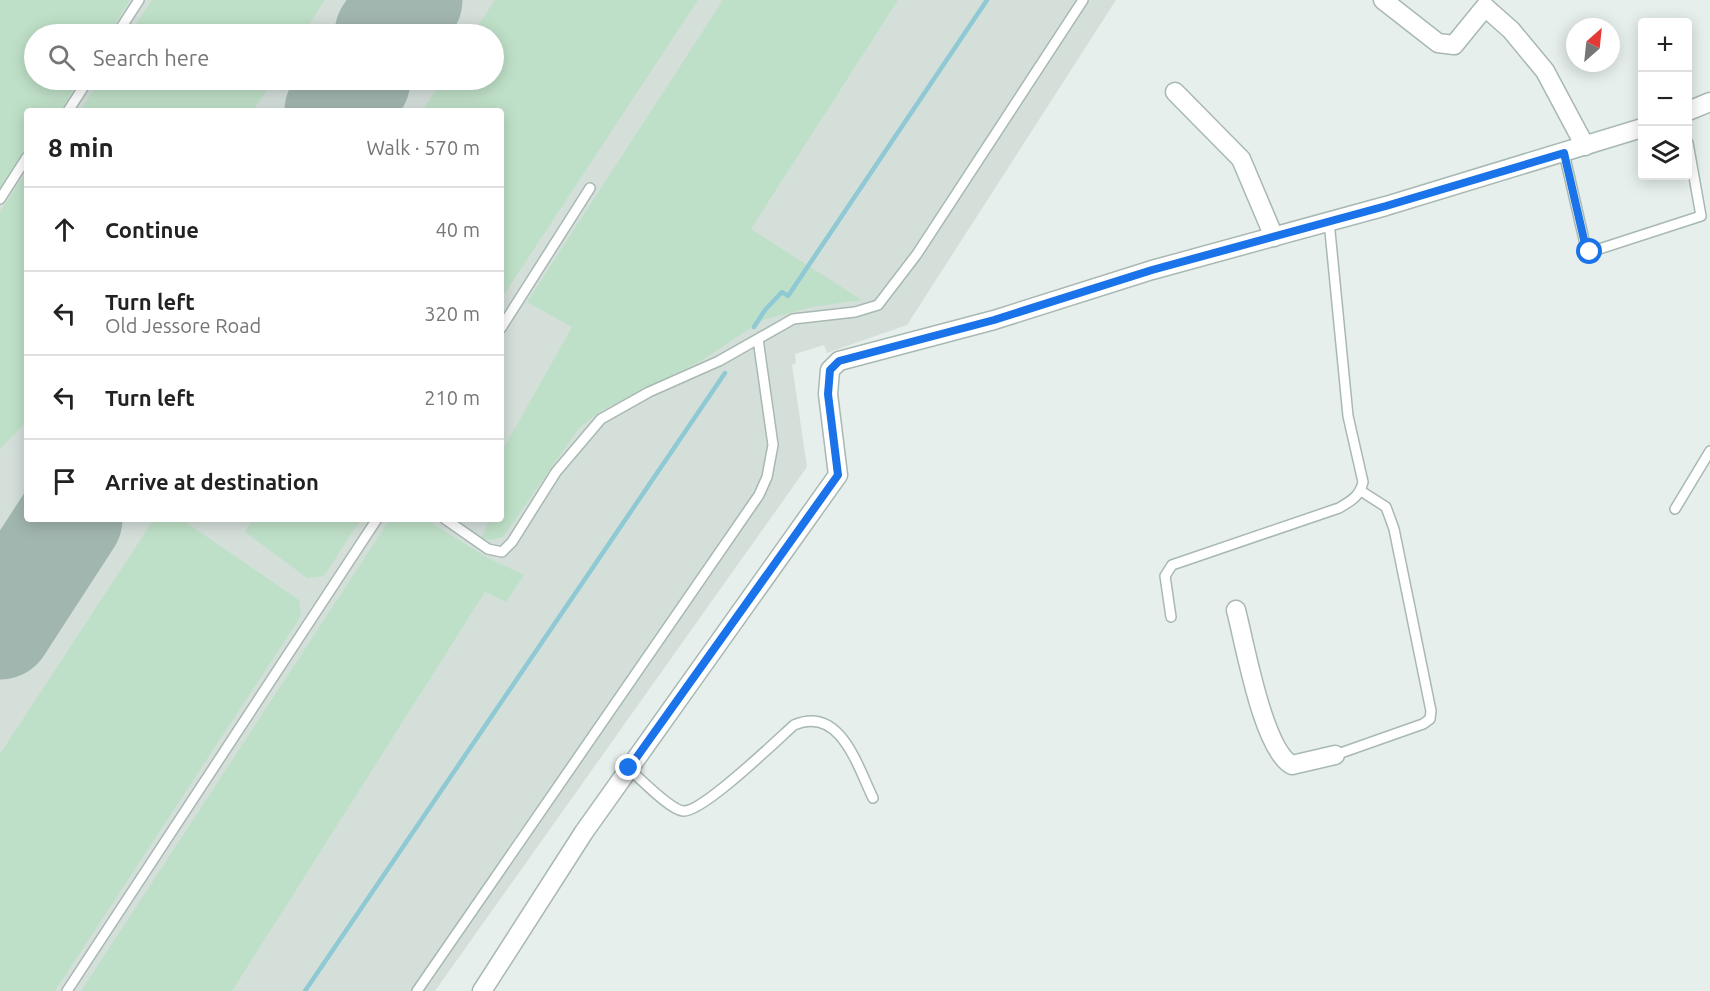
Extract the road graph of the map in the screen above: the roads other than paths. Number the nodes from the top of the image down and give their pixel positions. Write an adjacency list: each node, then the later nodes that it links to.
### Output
1 (139, 0): 5 (lane)
2 (1083, 0): 21 (lane)
3 (1383, 0): 4 (street)
4 (1487, 4): 12 (street)
5 (123, 24)
6 (82, 90): 9 (lane)
7 (1174, 92): 19 (street)
8 (1710, 102): 10 (street)
9 (70, 108)
10 (1692, 109)
11 (1638, 129): 12 (street)
12 (1585, 146): 13 (street)
13 (1564, 153): 15 (lane); 18 (street)
14 (24, 163): 17 (lane)
15 (1692, 165)
16 (590, 188): 20 (lane)
17 (0, 199)
18 (1329, 221): 19 (street); 23 (lane)
19 (1274, 237): 30 (street)
20 (504, 323)
21 (758, 339): 26 (lane); 33 (lane)
22 (1710, 451): 24 (lane)
23 (1361, 491): 28 (lane); 29 (lane)
24 (1675, 509)
25 (375, 522): 32 (lane)
26 (449, 522)
27 (1236, 610): 29 (street)
28 (1171, 617)
29 (1335, 755)
30 (629, 768): 31 (lane); 34 (street)
31 (873, 798)
32 (68, 991)
33 (417, 991)
34 (482, 991)

